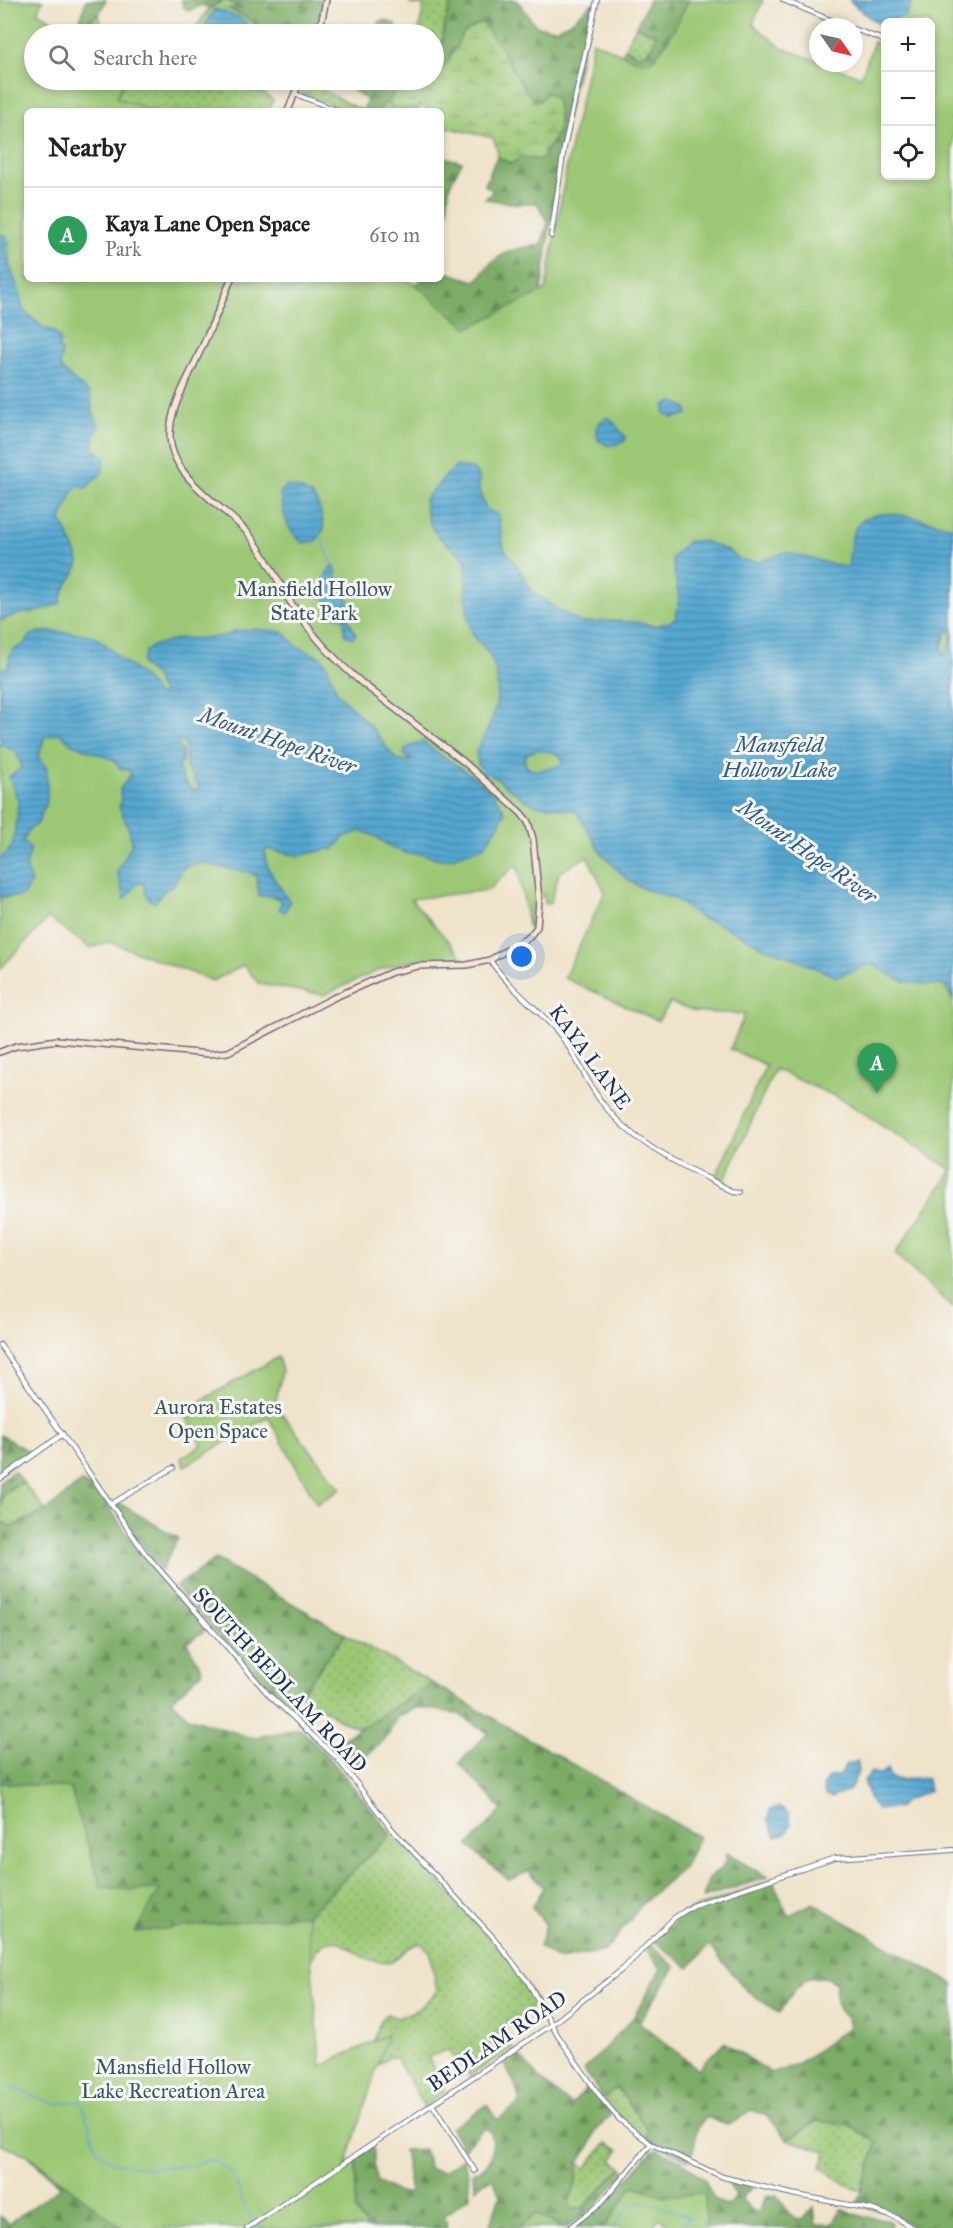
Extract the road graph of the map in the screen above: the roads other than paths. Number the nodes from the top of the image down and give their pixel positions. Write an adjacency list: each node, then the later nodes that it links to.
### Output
1 (326, 0): 5 (street)
2 (597, 0): 12 (street)
3 (783, 0): 4 (street)
4 (826, 18)
5 (321, 24)
6 (863, 32): 7 (street)
7 (881, 39)
8 (296, 90): 9 (street)
9 (294, 94): 10 (street); 11 (street)
10 (289, 108)
11 (331, 108)
12 (551, 236)
13 (230, 282): 14 (street)
14 (490, 960): 15 (street); 16 (street, KAYA LANE)
15 (0, 1052)
16 (741, 1192)
17 (0, 1345): 18 (street, SOUTH BEDLAM ROAD)
18 (63, 1434): 20 (street); 21 (street, SOUTH BEDLAM ROAD)
19 (173, 1468): 21 (street)
20 (0, 1479)
21 (111, 1504): 23 (street, SOUTH BEDLAM ROAD)
22 (953, 1850): 23 (street, BEDLAM ROAD)
23 (551, 2025): 24 (street, BEDLAM ROAD); 25 (street, SOUTH BEDLAM ROAD)
24 (432, 2103): 26 (street); 27 (street, BEDLAM ROAD)
25 (651, 2144): 28 (street); 29 (street, SOUTH BEDLAM ROAD)
26 (474, 2171)
27 (247, 2228)
28 (569, 2228)
29 (912, 2228)

